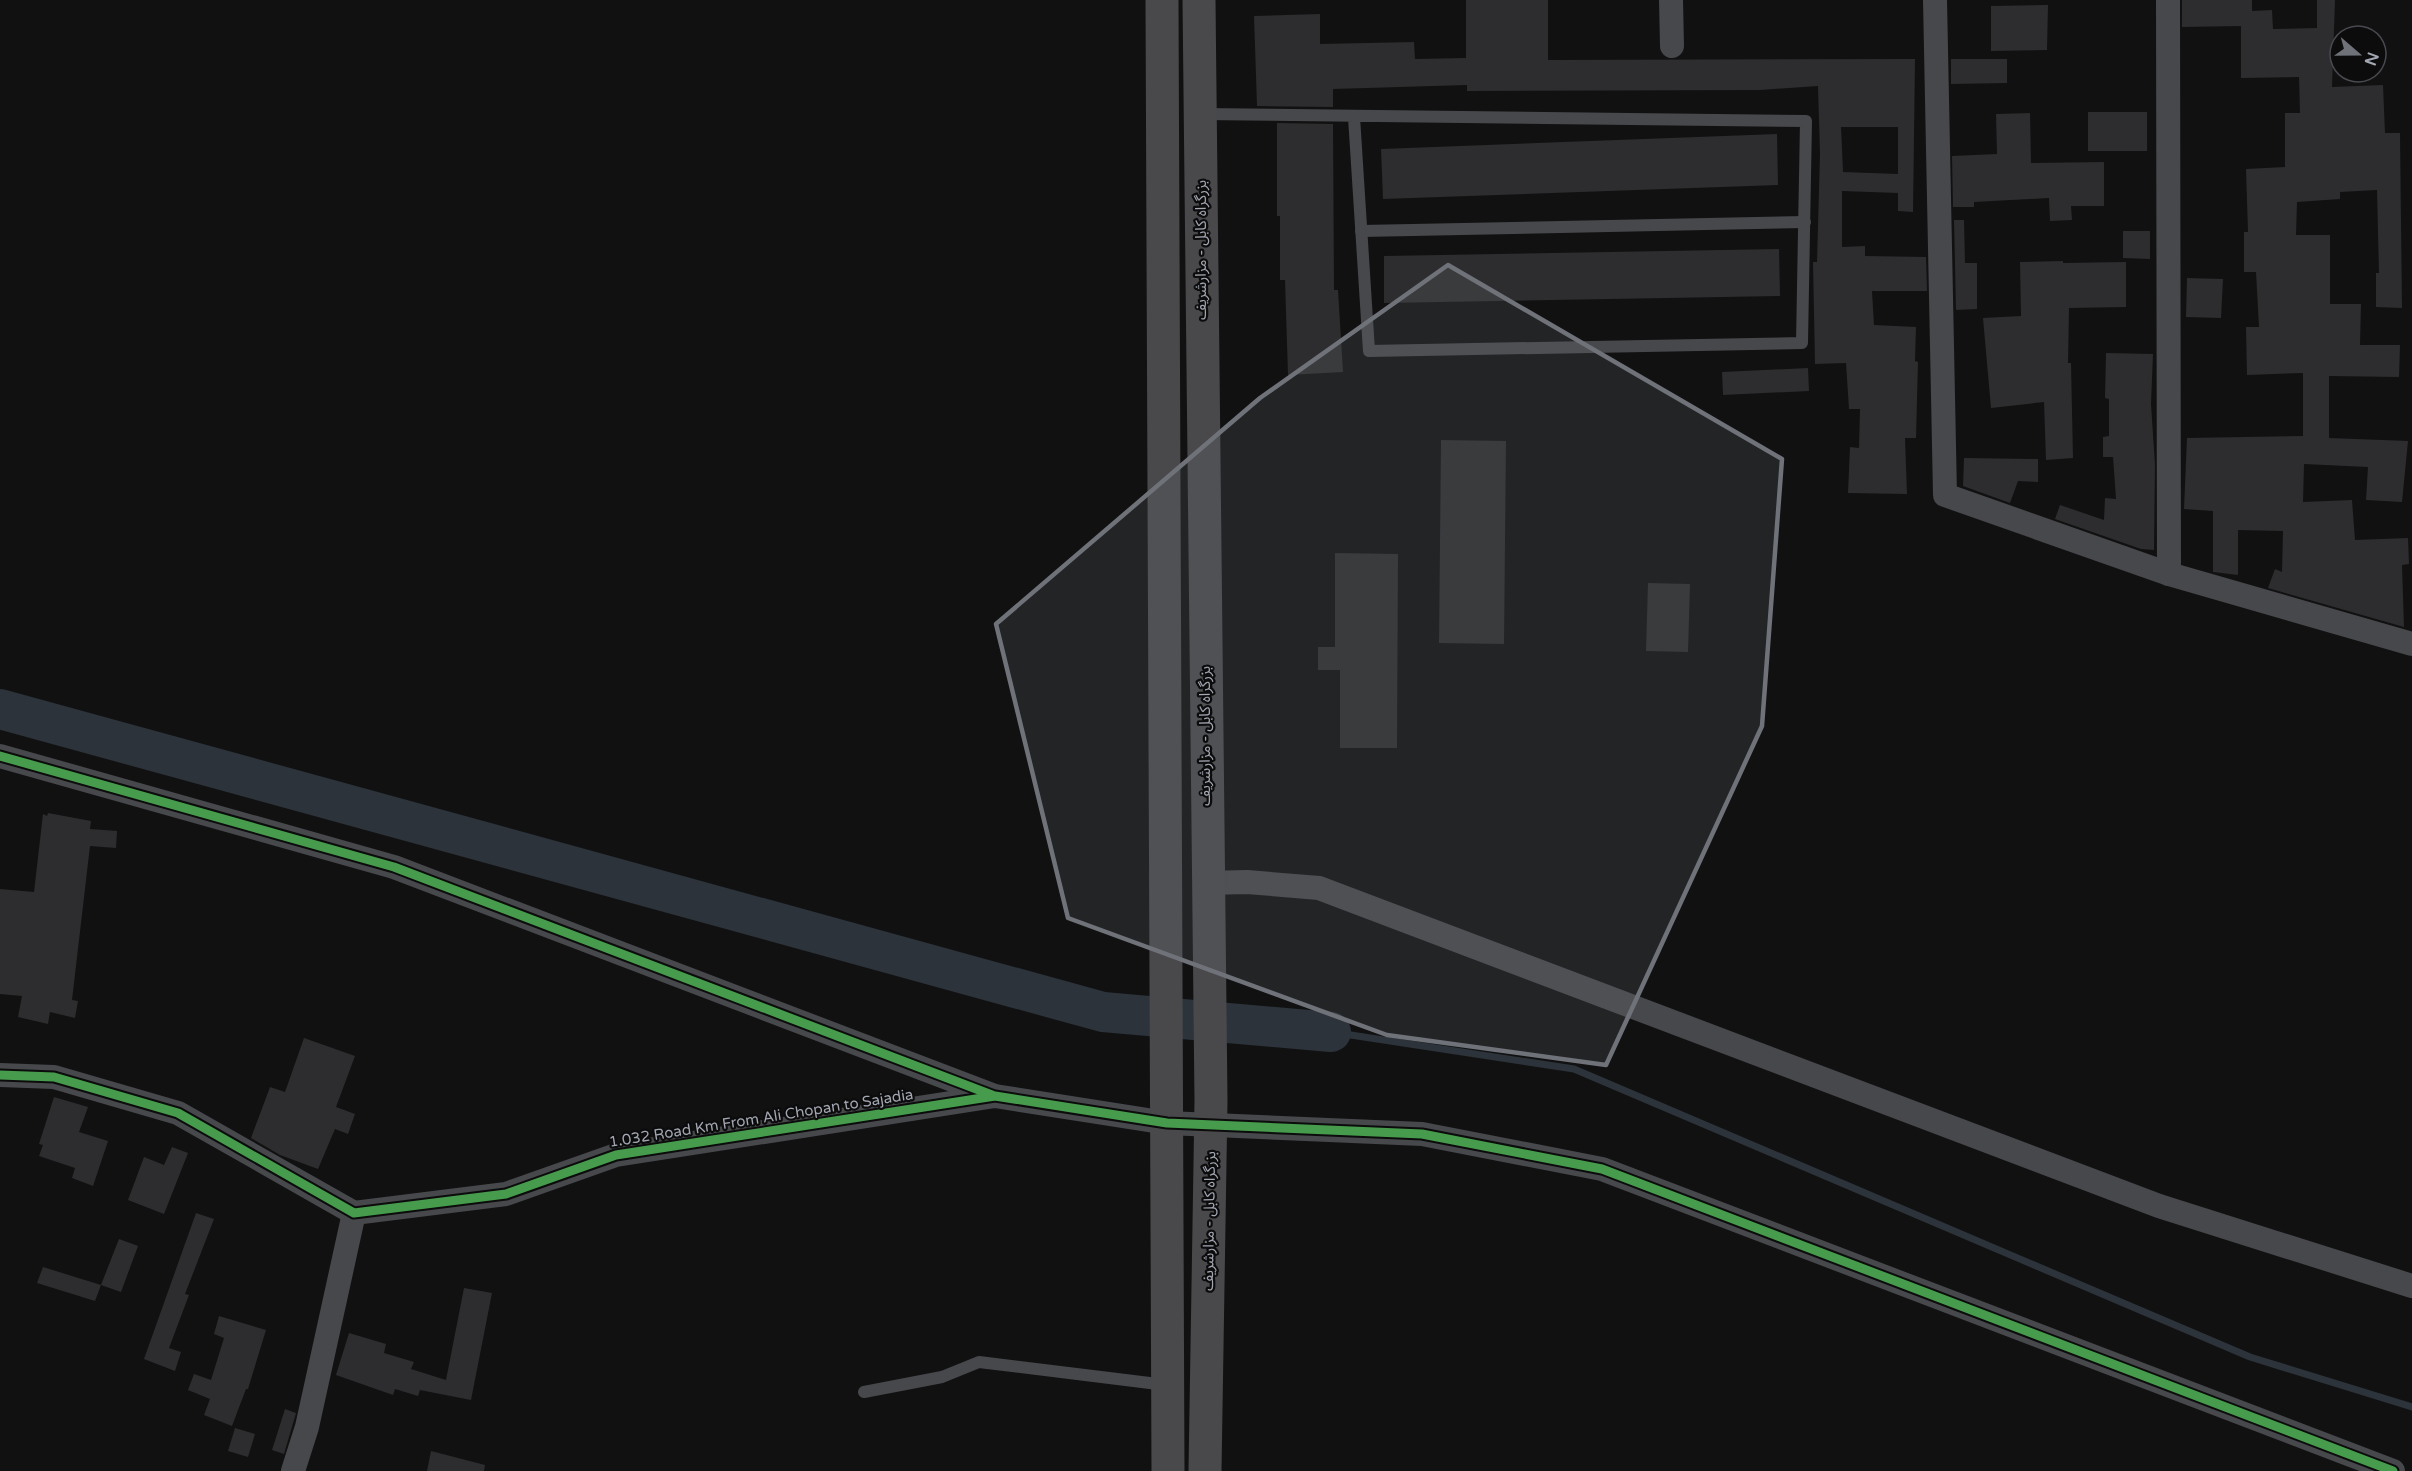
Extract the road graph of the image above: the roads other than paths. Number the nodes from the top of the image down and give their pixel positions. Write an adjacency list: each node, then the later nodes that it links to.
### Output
1 (1162, 0): 18 (highway)
2 (1199, 0): 7 (highway, بزرگراه کابل - مزارشریف)
3 (1671, 0): 6 (street)
4 (1935, 0): 11 (street)
5 (2168, 0): 11 (street)
6 (1672, 46)
7 (1200, 114): 8 (lane); 14 (highway, بزرگراه کابل - مزارشریف)
8 (1354, 117): 9 (lane); 10 (lane)
9 (1805, 222): 10 (lane); 10 (lane)
10 (1361, 231)
11 (2169, 574): 12 (street)
12 (2412, 645)
13 (0, 756): 16 (street)
14 (1207, 883): 17 (highway, بزرگراه کابل - مزارشریف); 20 (street)
15 (0, 1075): 19 (street)
16 (995, 1096): 18 (street, 1.032 Road Km From Ali Chopan to Sajadia); 19 (street, 1.032 Road Km From Ali Chopan to Sajadia)
17 (1211, 1112): 18 (street, 1.032 Road Km From Ali Chopan to Sajadia); 25 (highway, بزرگراه کابل - مزارشریف); 26 (street, 1.032 Road Km From Ali Chopan to Sajadia)
18 (1167, 1113): 21 (highway)
19 (354, 1213): 23 (street)
20 (2412, 1286)
21 (1167, 1385): 22 (lane); 24 (highway)
22 (864, 1392)
23 (293, 1471)
24 (1168, 1471)
25 (1205, 1471)
26 (2392, 1471)

